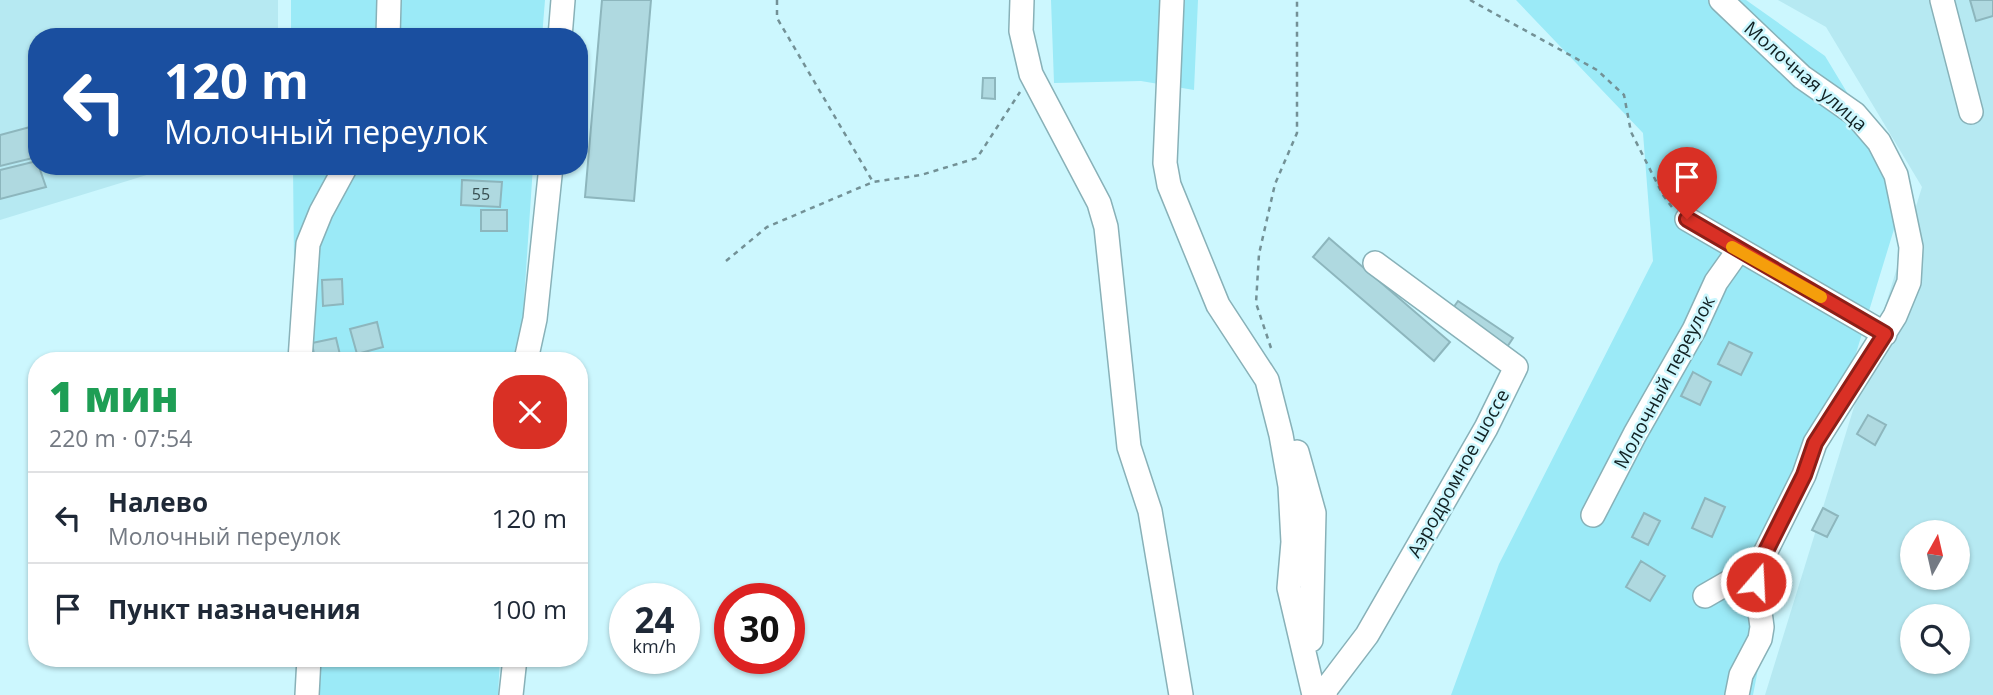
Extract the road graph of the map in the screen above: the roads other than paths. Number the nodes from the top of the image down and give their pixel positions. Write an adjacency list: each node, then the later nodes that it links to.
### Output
1 (388, 0): 8 (street)
2 (563, 0): 9 (street)
3 (1022, 0): 27 (street)
4 (1172, 0): 24 (street)
5 (1184, 0): 24 (street)
6 (1721, 0): 16 (street, Молочная улица)
7 (1942, 0): 10 (street)
8 (388, 28)
9 (561, 28)
10 (1971, 112)
11 (341, 175): 17 (street)
12 (550, 175): 18 (street)
13 (1687, 219): 14 (street)
14 (1738, 251): 16 (street); 19 (street, Молочный переулок)
15 (1374, 263): 24 (street, Аэродромное шоссе)
16 (1885, 334): 20 (street, Молочная улица)
17 (301, 352)
18 (528, 352)
19 (1593, 516)
20 (1756, 582): 21 (street); 28 (street, Молочная улица)
21 (1705, 596)
22 (309, 667): 25 (street)
23 (513, 667): 26 (street)
24 (1321, 693)
25 (307, 695)
26 (511, 695)
27 (1181, 695)
28 (1737, 695)

